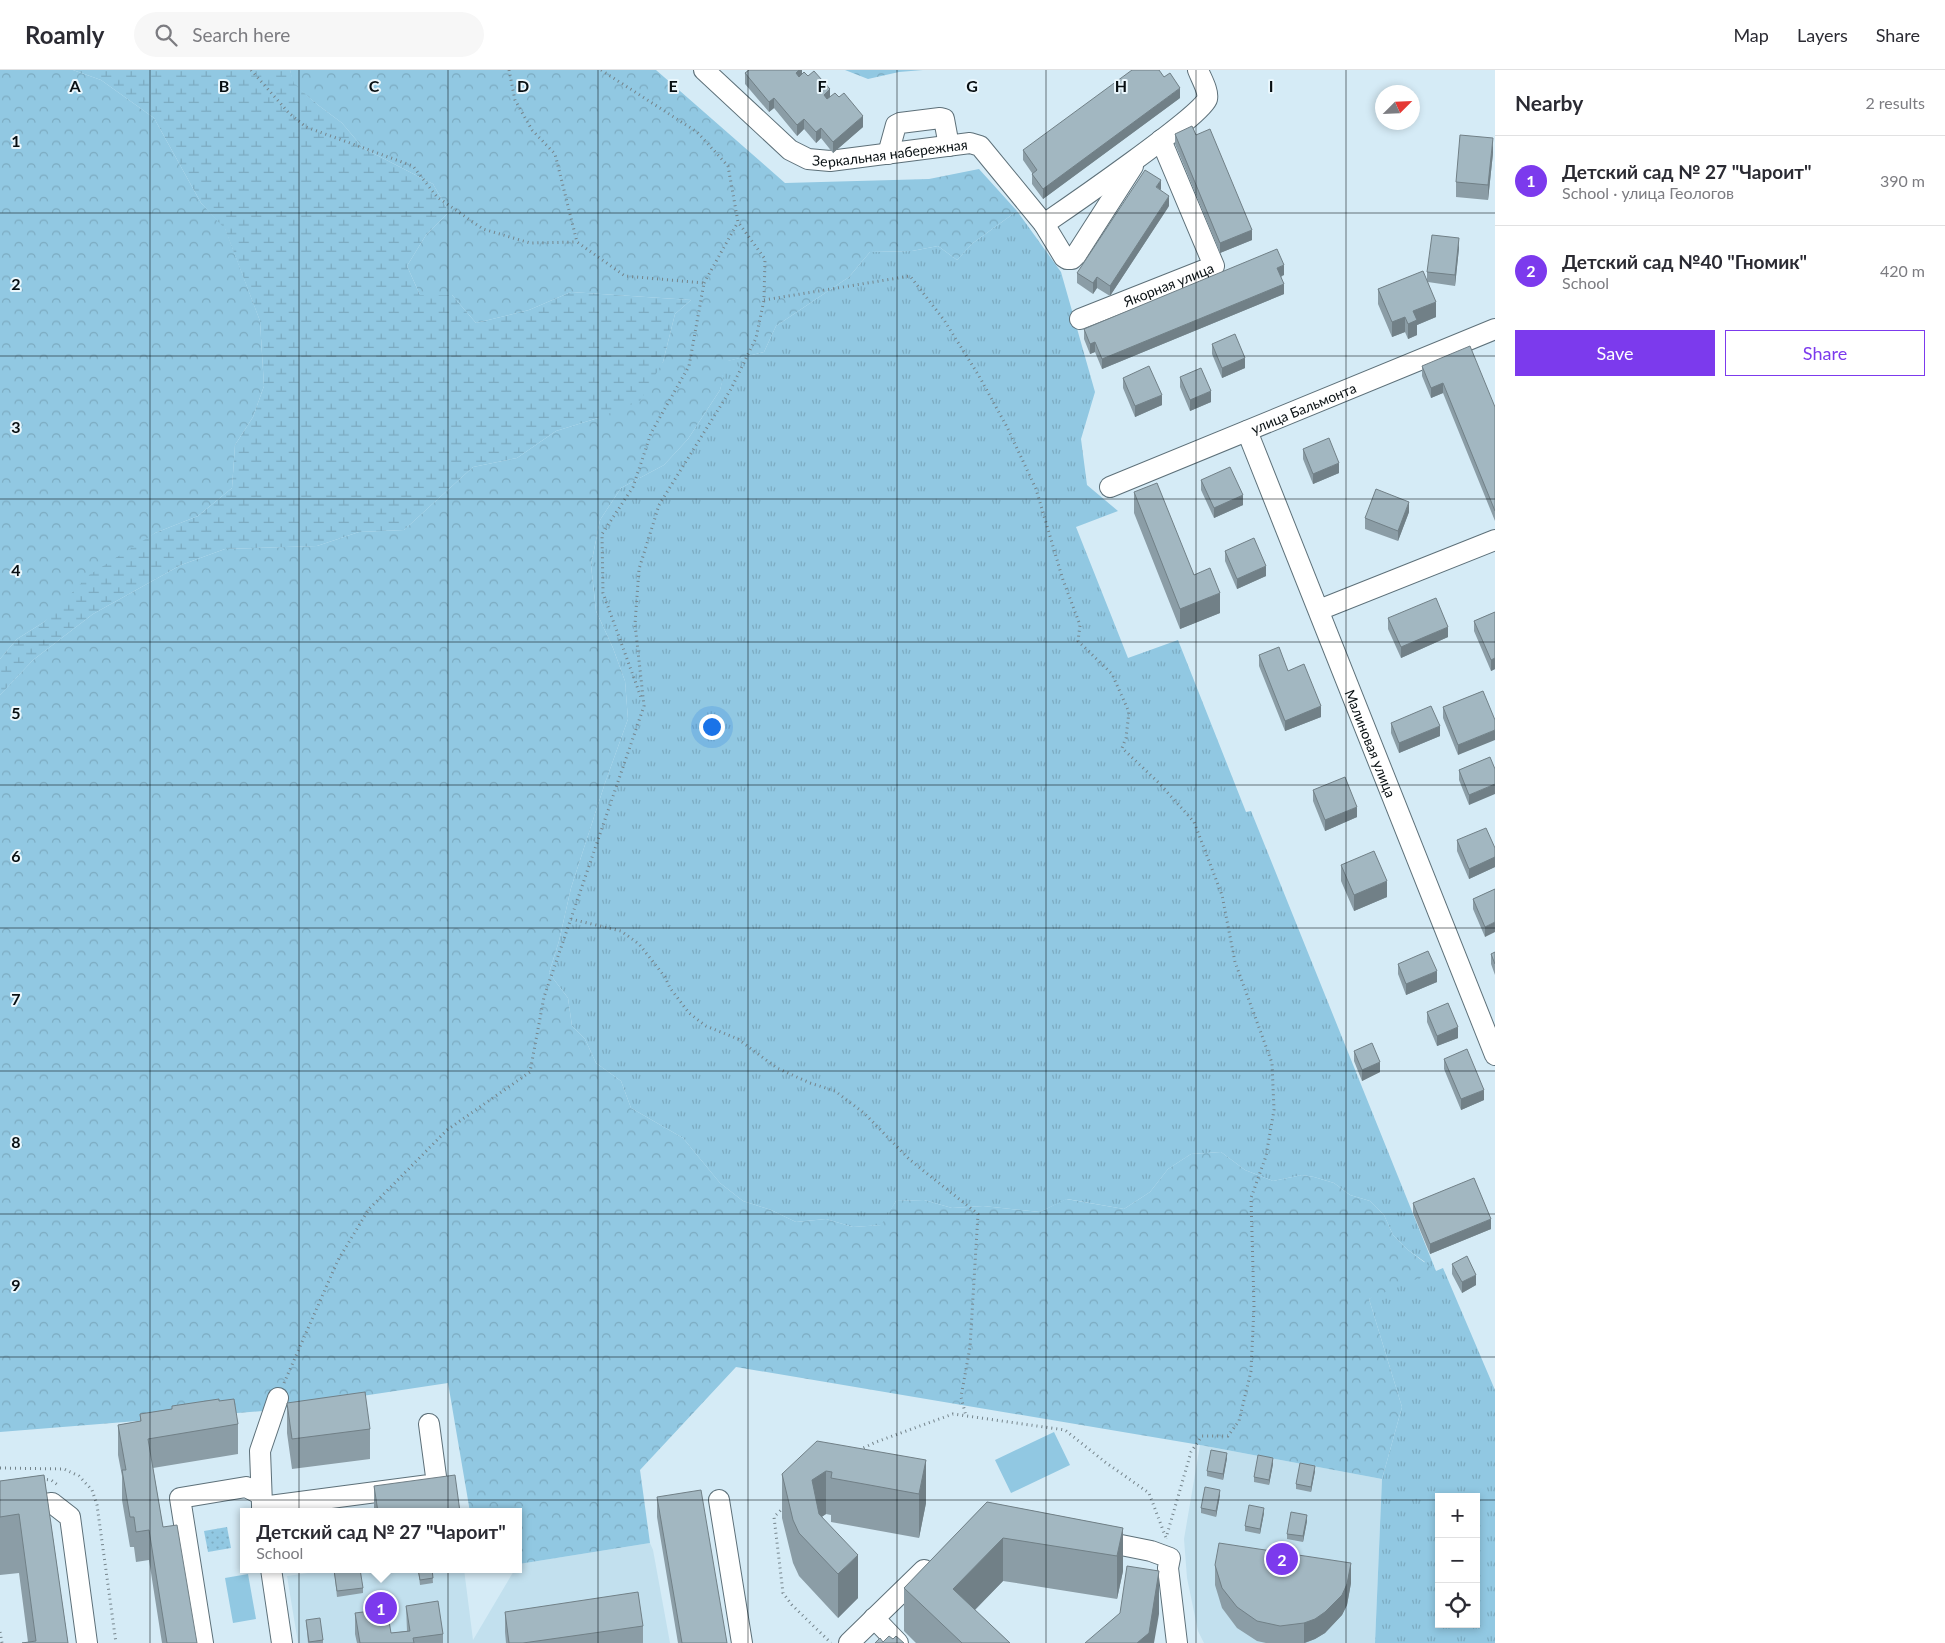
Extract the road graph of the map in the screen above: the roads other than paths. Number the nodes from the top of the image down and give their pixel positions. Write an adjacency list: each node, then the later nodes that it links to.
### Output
1 (704, 70): 5 (street, Зеркальная набережная)
2 (1198, 70): 3 (street)
3 (1161, 140): 6 (street); 8 (street, Якорная улица)
4 (949, 146): 5 (street, Зеркальная набережная); 5 (street); 7 (street, Зеркальная набережная)
5 (888, 154)
6 (1139, 156): 7 (street); 7 (street)
7 (1044, 224)
8 (1080, 319)
9 (1495, 331): 10 (street, улица Бальмонта)
10 (1247, 431): 11 (street, улица Бальмонта); 13 (street, Малиновая улица)
11 (1110, 487)
12 (1495, 540): 13 (street)
13 (1318, 610): 14 (street, Малиновая улица)
14 (1495, 1055)
15 (278, 1398): 18 (street)
16 (429, 1424): 18 (street)
17 (719, 1500): 27 (street)
18 (262, 1504): 25 (street)
19 (0, 1510): 24 (street)
20 (1074, 1536): 30 (street)
21 (937, 1557): 23 (street)
22 (272, 1573): 26 (street)
23 (874, 1618): 28 (street); 29 (street)
24 (87, 1643)
25 (203, 1643)
26 (282, 1643)
27 (742, 1643)
28 (849, 1643)
29 (898, 1643)
30 (1177, 1643)

